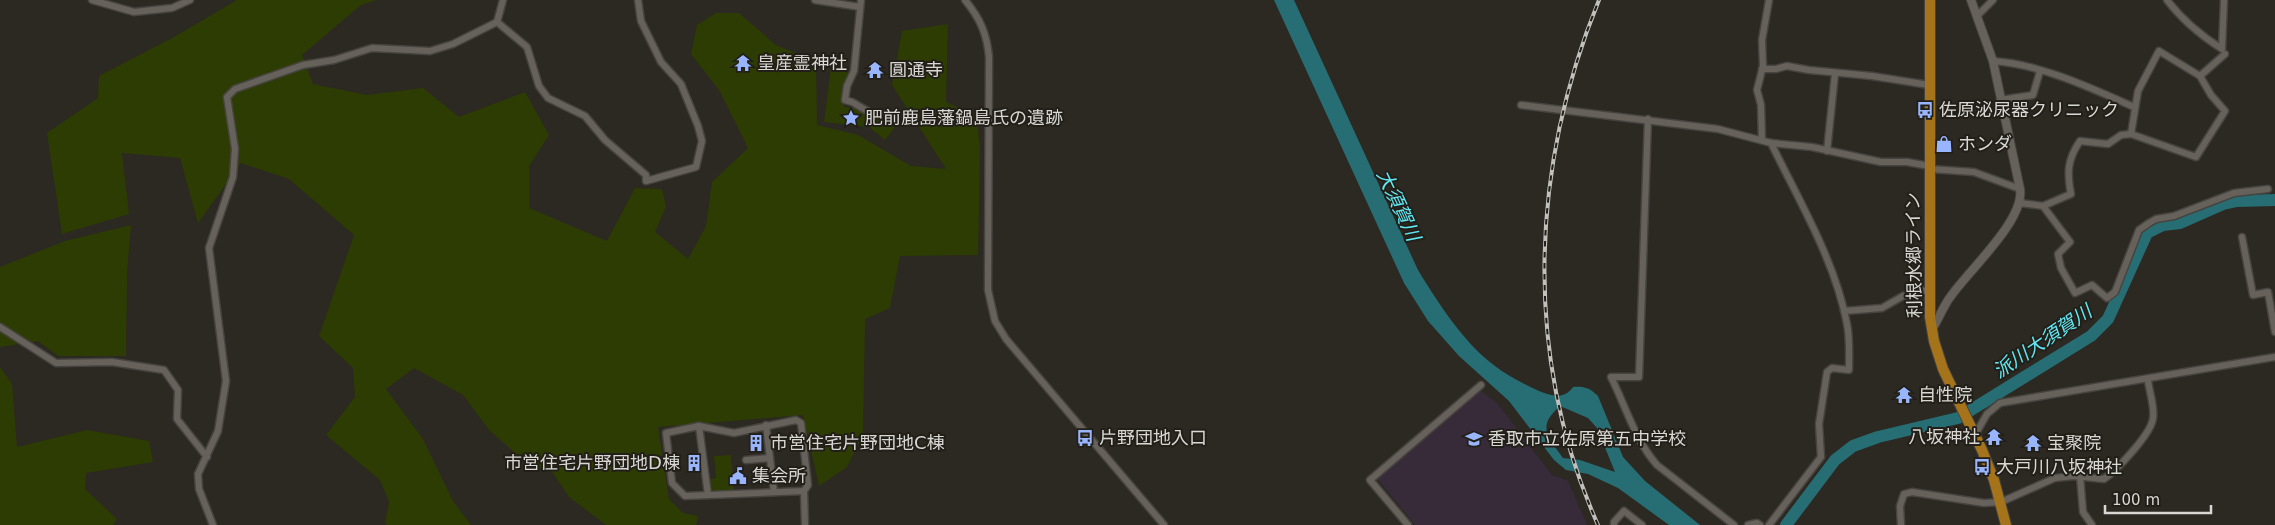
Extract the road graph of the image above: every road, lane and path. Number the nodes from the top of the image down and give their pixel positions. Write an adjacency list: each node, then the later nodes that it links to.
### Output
1 (92, 0): 2 (street)
2 (190, 0)
3 (503, 0): 15 (street)
4 (638, 0): 15 (street)
5 (814, 0): 13 (street)
6 (965, 0): 59 (street)
7 (1769, 0): 18 (street)
8 (1930, 0): 22 (highway, 利根水郷ライン)
9 (1971, 0): 14 (street)
10 (1993, 0): 14 (street)
11 (2167, 0): 12 (street)
12 (2224, 0)
13 (860, 4): 26 (street)
14 (1977, 16): 17 (street)
15 (497, 22): 49 (street)
16 (2225, 54): 21 (street)
17 (1993, 61): 19 (street); 23 (street)
18 (1762, 69): 20 (street); 29 (street)
19 (2040, 71): 23 (street); 25 (street)
20 (1835, 74): 22 (street); 31 (street)
21 (2200, 76): 25 (street); 28 (street)
22 (1929, 85): 32 (highway, 利根水郷ライン)
23 (2000, 100): 33 (street)
24 (1521, 105): 27 (street)
25 (2134, 107): 28 (street)
26 (869, 112)
27 (1648, 119): 29 (street); 63 (street)
28 (2132, 134): 36 (street)
29 (1762, 140): 30 (street)
30 (1771, 143): 31 (street); 39 (street)
31 (1828, 151): 32 (street)
32 (1929, 167): 33 (street); 38 (highway, 利根水郷ライン)
33 (2020, 189): 35 (street)
34 (2268, 189): 36 (street)
35 (2020, 203): 36 (street); 41 (street)
36 (2043, 206)
37 (2242, 237): 42 (street)
38 (1928, 290): 39 (street); 41 (highway, 利根水郷ライン)
39 (1844, 311): 66 (street)
40 (0, 327): 49 (street)
41 (1932, 329): 48 (highway, 利根水郷ライン)
42 (2275, 332)
43 (2275, 357): 44 (street)
44 (2148, 380): 48 (street); 52 (street)
45 (1481, 385): 60 (street)
46 (766, 425): 47 (street); 50 (street); 53 (street)
47 (699, 426): 55 (street); 55 (street)
48 (1973, 431): 56 (highway, 利根水郷ライン)
49 (207, 456): 57 (street)
50 (770, 458): 51 (street); 54 (street)
51 (746, 460)
52 (2080, 476): 56 (street); 69 (street)
53 (804, 491): 54 (street); 58 (street)
54 (774, 492): 55 (street)
55 (708, 496)
56 (2000, 502): 67 (street); 68 (highway, 利根水郷ライン)
57 (213, 525)
58 (805, 525)
59 (1164, 525)
60 (1408, 525)
61 (1614, 525): 62 (street)
62 (1642, 525)
63 (1734, 525)
64 (1748, 525): 65 (street)
65 (1760, 525)
66 (1769, 525)
67 (1900, 525)
68 (2006, 525)
69 (2092, 525)

